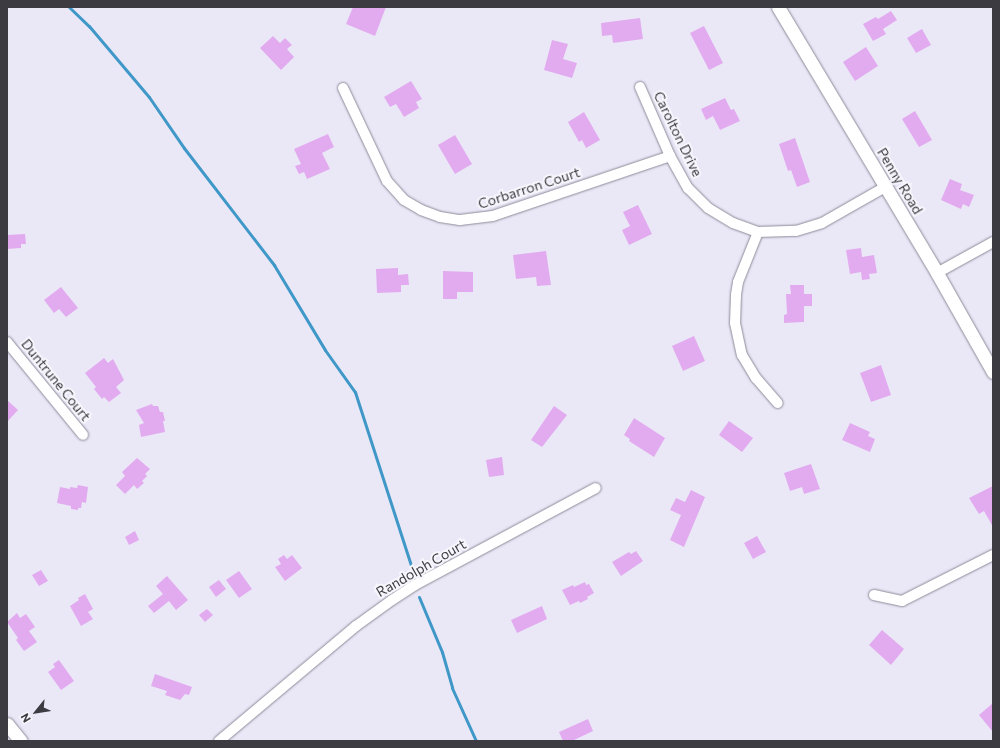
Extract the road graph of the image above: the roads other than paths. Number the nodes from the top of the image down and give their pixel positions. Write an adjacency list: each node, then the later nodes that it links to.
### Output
1 (778, 7): 5 (street, Penny Road)
2 (640, 87): 4 (street, Carolton Drive)
3 (343, 88): 4 (street, Corbarron Court)
4 (670, 156): 6 (street, Carolton Drive)
5 (885, 187): 6 (street, Carolton Drive); 8 (street, Penny Road)
6 (758, 232): 11 (street)
7 (993, 242): 8 (street)
8 (937, 273): 10 (street, Penny Road)
9 (7, 342): 12 (street, Duntrune Court)
10 (993, 372)
11 (778, 403)
12 (83, 435)
13 (596, 488): 18 (street, Randolph Court)
14 (993, 555): 15 (street)
15 (874, 595)
16 (7, 724): 17 (street)
17 (17, 739)
18 (219, 741)

